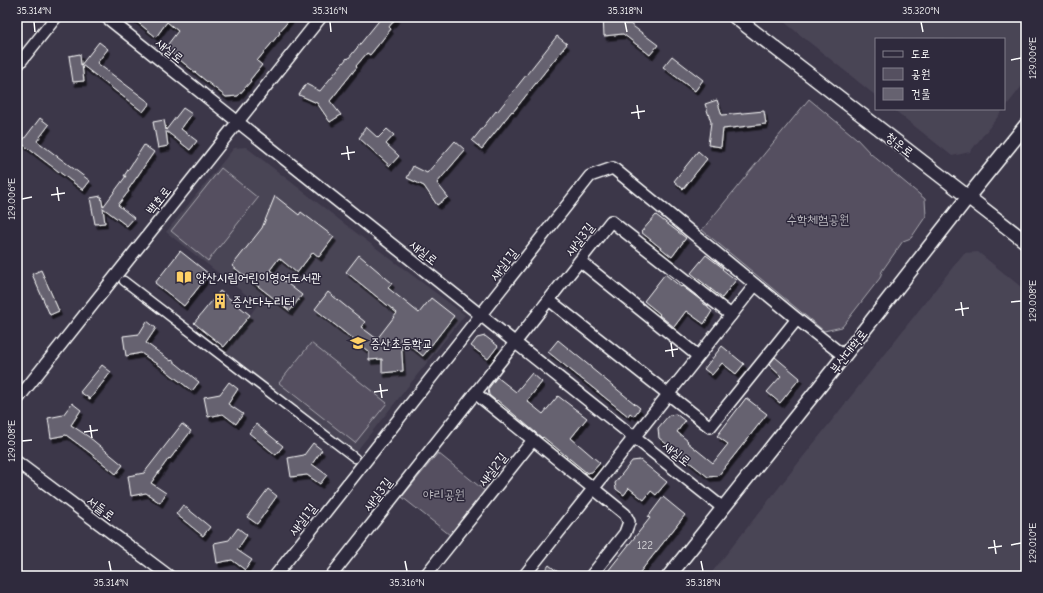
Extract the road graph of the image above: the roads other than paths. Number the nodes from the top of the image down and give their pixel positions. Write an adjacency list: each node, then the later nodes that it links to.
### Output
1 (56, 17): 5 (street)
2 (106, 17): 6 (street, 새실로)
3 (321, 17): 6 (street, 백호로)
4 (735, 17): 8 (street, 청운로)
5 (17, 66)
6 (238, 122): 14 (street, 새실로); 22 (street, 백호로)
7 (1026, 124): 8 (street, 부산대학로)
8 (968, 196): 9 (street, 청운로); 19 (street, 부산대학로)
9 (1026, 242)
10 (580, 261): 13 (street, 새실3길); 15 (street, 새실3길); 18 (street)
11 (124, 281): 25 (street)
12 (755, 284): 14 (street, 새실1길); 15 (street); 16 (street, 새실1길)
13 (549, 300): 17 (street, 새실3길); 21 (street)
14 (481, 315): 17 (street, 새실로); 30 (street, 새실1길)
15 (731, 315): 18 (street)
16 (796, 319): 19 (street, 새실1길); 21 (street)
17 (515, 342): 20 (street, 새실3길); 23 (street, 새실로)
18 (698, 356): 21 (street)
19 (844, 356): 28 (street, 부산대학로)
20 (475, 393): 24 (street); 31 (street, 새실3길)
21 (668, 394): 23 (street)
22 (17, 400)
23 (634, 437): 27 (street); 28 (street, 새실로)
24 (533, 440): 27 (street); 32 (street, 새실2길)
25 (355, 458)
26 (17, 462): 29 (street, 서들로)
27 (594, 488): 33 (street); 34 (street)
28 (723, 508): 35 (street, 부산대학로)
29 (169, 576)
30 (275, 576)
31 (332, 576)
32 (425, 576)
33 (524, 576)
34 (591, 576)
35 (669, 576)

